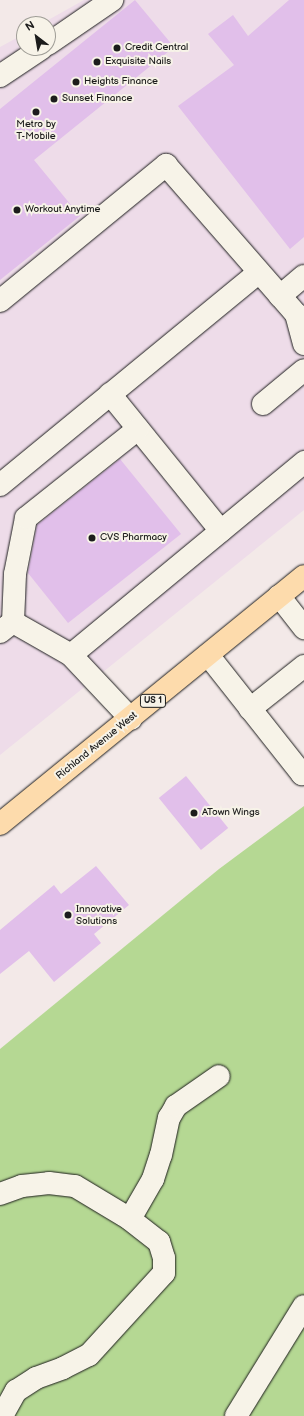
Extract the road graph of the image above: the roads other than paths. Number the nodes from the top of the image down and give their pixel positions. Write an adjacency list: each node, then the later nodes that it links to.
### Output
1 (112, 0): 2 (lane)
2 (56, 38)
3 (30, 56): 4 (lane)
4 (0, 76)
5 (259, 272): 7 (lane); 8 (lane); 12 (lane)
6 (304, 276): 7 (lane)
7 (280, 296): 9 (lane)
8 (0, 301)
9 (300, 317): 10 (lane)
10 (304, 344)
11 (304, 370): 13 (lane)
12 (110, 394): 14 (lane); 16 (lane)
13 (263, 404)
14 (138, 429): 17 (lane); 20 (lane)
15 (304, 462): 17 (lane)
16 (0, 485)
17 (221, 531): 22 (lane)
18 (304, 576): 19 (main road, Richland Avenue West / US 1)
19 (279, 596): 21 (lane); 23 (main road, Richland Avenue West / US 1)
20 (6, 627): 22 (lane)
21 (304, 628)
22 (71, 655): 26 (lane)
23 (208, 655): 25 (lane); 26 (main road, Richland Avenue West / US 1)
24 (304, 666): 25 (lane)
25 (250, 709): 27 (lane)
26 (131, 718): 28 (main road, Richland Avenue West / US 1)
27 (304, 772)
28 (0, 824)
29 (219, 1076): 31 (lane)
30 (0, 1194): 31 (lane)
31 (130, 1219): 33 (lane)
32 (304, 1306): 34 (lane)
33 (2, 1416)
34 (236, 1416)

